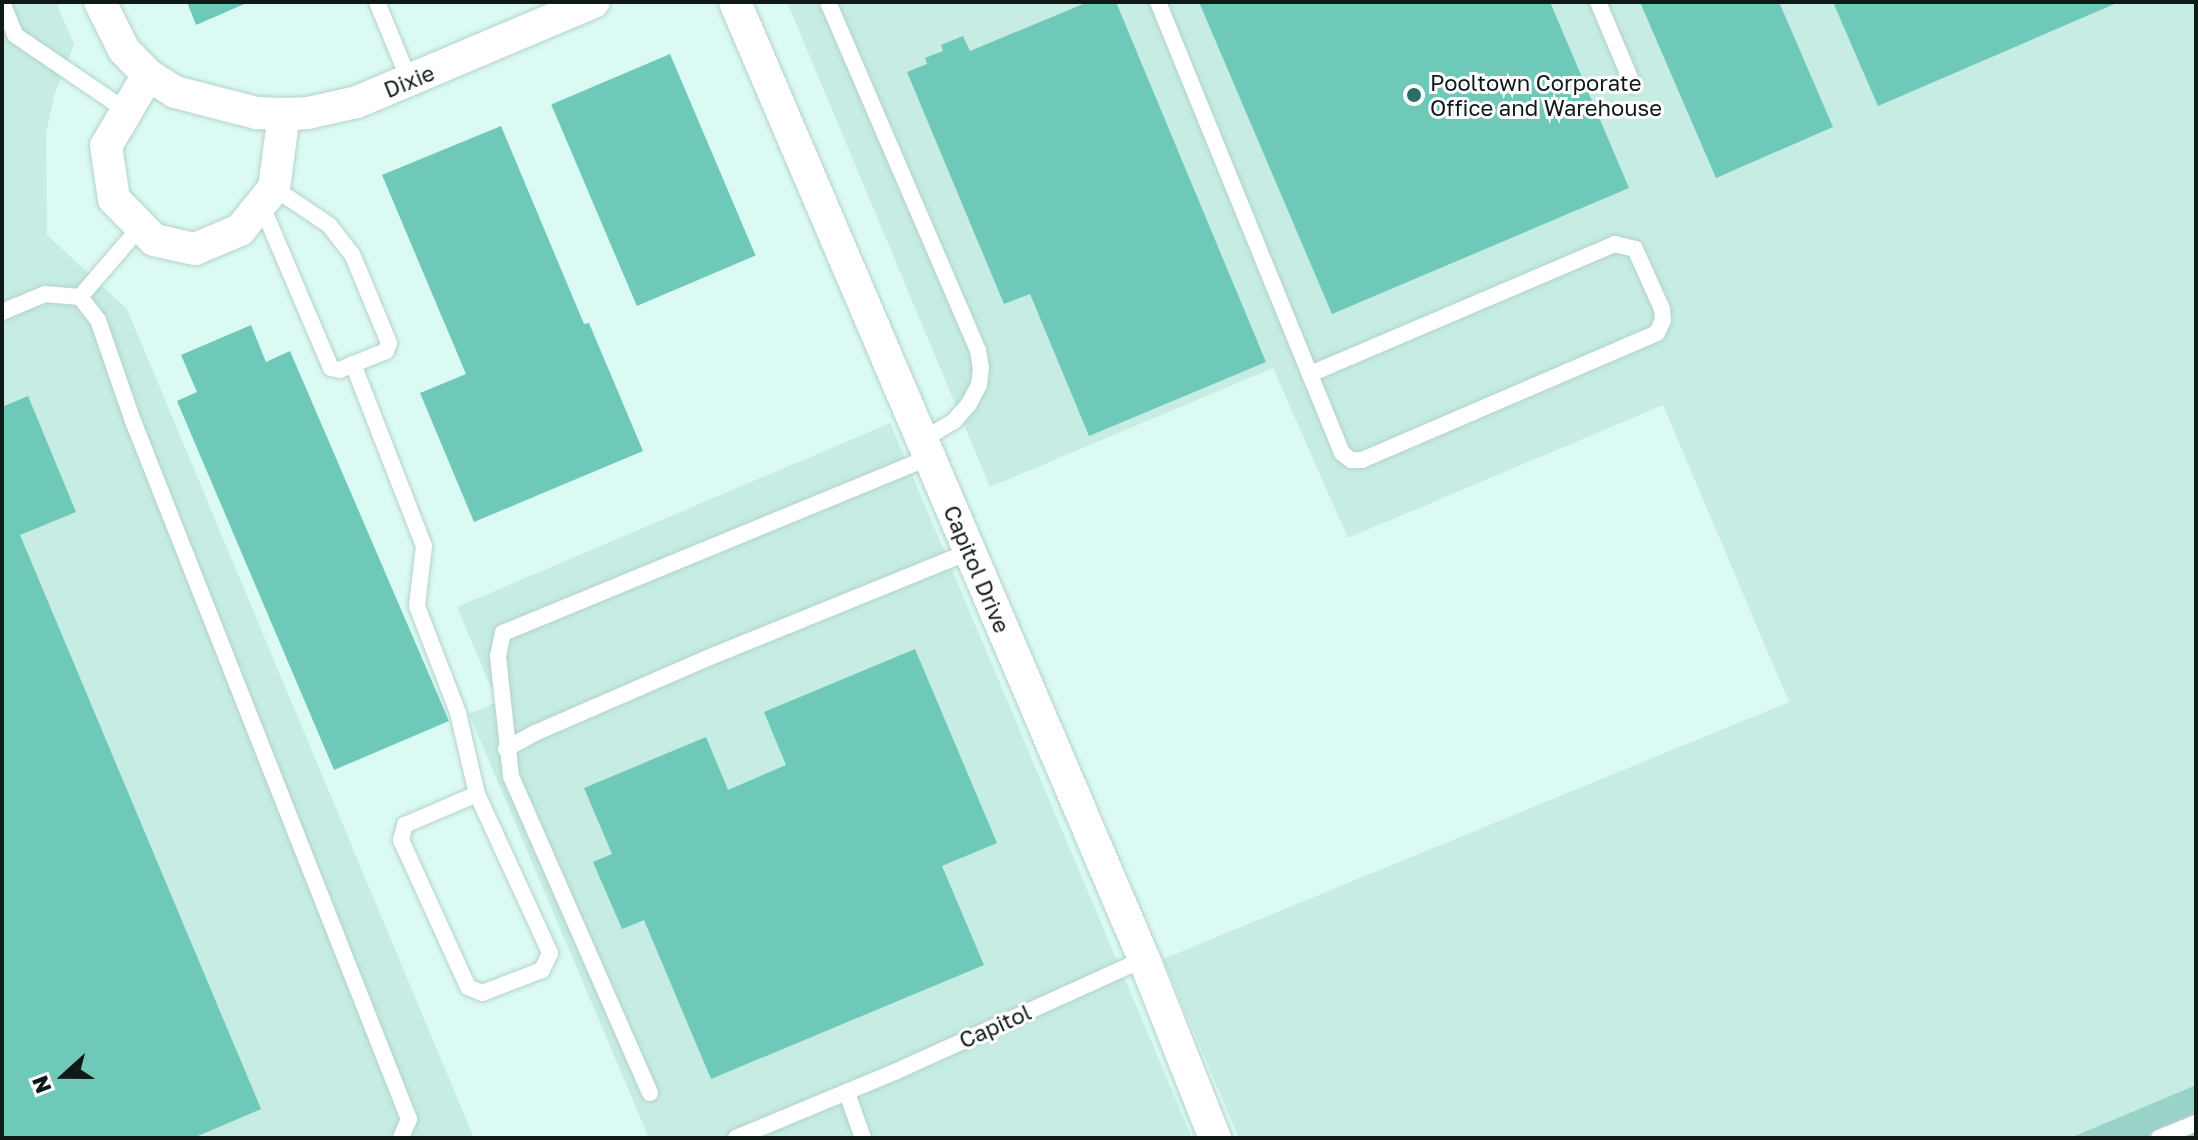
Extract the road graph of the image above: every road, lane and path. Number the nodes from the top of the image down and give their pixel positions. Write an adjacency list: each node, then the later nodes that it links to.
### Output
1 (2, 2): 9 (lane)
2 (100, 2): 10 (street)
3 (377, 2): 11 (lane)
4 (594, 2): 11 (street, Dixie)
5 (735, 2): 21 (street, Capitol Drive)
6 (828, 2): 21 (lane)
7 (1158, 2): 20 (lane)
8 (1598, 2): 12 (lane)
9 (9, 38): 13 (lane)
10 (148, 75): 13 (street); 14 (street, Dixie)
11 (410, 82): 14 (street, Dixie)
12 (1633, 85)
13 (127, 111): 16 (street)
14 (284, 114): 15 (street)
15 (267, 196): 16 (street); 19 (lane); 19 (lane)
16 (141, 226): 17 (lane)
17 (80, 297): 18 (lane); 29 (lane)
18 (2, 312)
19 (353, 364): 24 (lane)
20 (1310, 374): 20 (lane)
21 (926, 448): 22 (street, Capitol Drive); 23 (lane)
22 (969, 552): 23 (lane); 25 (street, Capitol Drive)
23 (506, 749): 26 (lane)
24 (477, 794): 24 (lane)
25 (1144, 959): 27 (lane, Capitol); 32 (street, Capitol Drive)
26 (650, 1093)
27 (847, 1093): 30 (lane, Capitol); 31 (lane)
28 (2196, 1123): 33 (lane)
29 (401, 1138)
30 (736, 1138)
31 (863, 1138)
32 (1215, 1138)
33 (2159, 1138)

